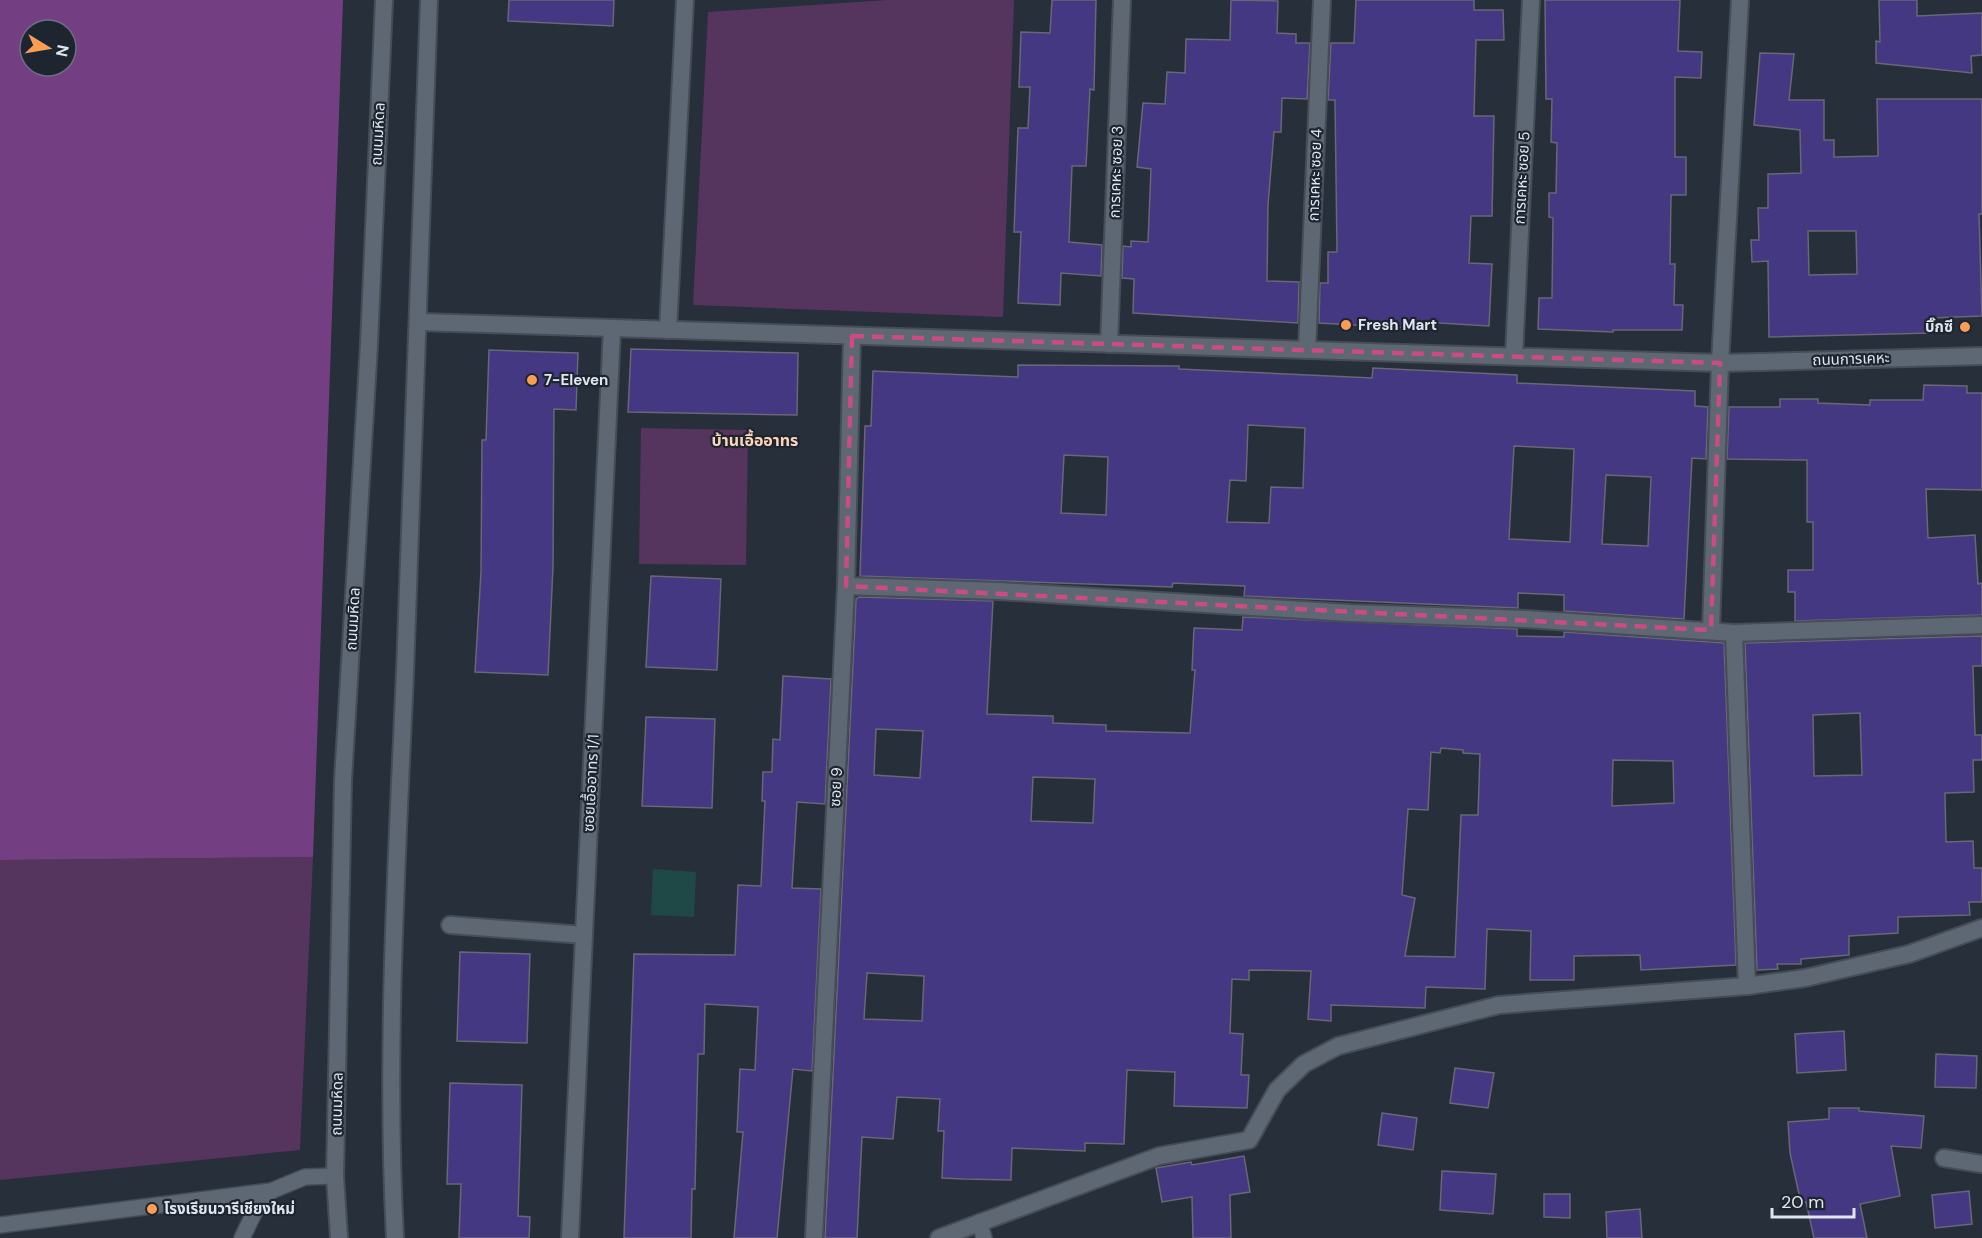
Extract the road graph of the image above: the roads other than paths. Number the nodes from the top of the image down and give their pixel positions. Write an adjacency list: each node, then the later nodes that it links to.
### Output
1 (384, 0): 27 (street, ถนนมหิดล)
2 (429, 0): 8 (street)
3 (684, 0): 10 (street)
4 (1122, 0): 12 (street, การเคหะ ซอย 3)
5 (1322, 0): 13 (street, การเคหะ ซอย 4)
6 (1531, 0): 14 (street, การเคหะ ซอย 5)
7 (1740, 0): 16 (street)
8 (420, 322): 9 (street, ถนนการเคหะ); 33 (street)
9 (612, 328): 10 (street, ถนนการเคหะ); 23 (street, ซอยเอื้ออาทร 1/1)
10 (668, 330): 11 (street, ถนนการเคหะ)
11 (852, 336): 12 (street, ถนนการเคหะ); 17 (street, ซอย 9)
12 (1109, 344): 13 (street, ถนนการเคหะ)
13 (1307, 350): 14 (street, ถนนการเคหะ)
14 (1514, 356): 16 (street, ถนนการเคหะ)
15 (1982, 356): 16 (street, ถนนการเคหะ)
16 (1720, 363): 19 (street)
17 (846, 586): 19 (street); 35 (street, ซอย 9)
18 (1982, 625): 20 (street)
19 (1711, 630): 20 (street)
20 (1734, 633): 24 (street)
21 (450, 925): 23 (street)
22 (1982, 928): 24 (street)
23 (584, 935): 34 (street, ซอยเอื้ออาทร 1/1)
24 (1747, 986): 30 (street)
25 (1944, 1158): 26 (street)
26 (1982, 1164)
27 (335, 1176): 28 (lane); 32 (street, ถนนมหิดล)
28 (271, 1191): 29 (lane); 31 (lane)
29 (0, 1225)
30 (982, 1230): 36 (street)
31 (242, 1238)
32 (339, 1238)
33 (395, 1238)
34 (570, 1238)
35 (814, 1238)
36 (939, 1238)

